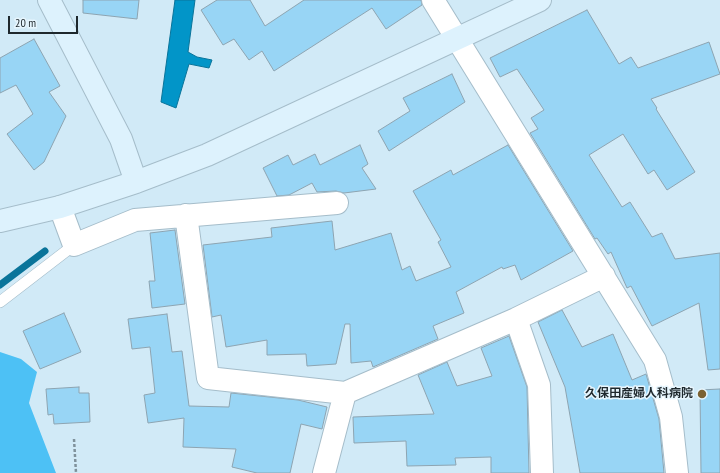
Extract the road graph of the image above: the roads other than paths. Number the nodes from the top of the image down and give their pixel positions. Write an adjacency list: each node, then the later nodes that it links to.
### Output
1 (49, 0): 5 (street)
2 (433, 0): 4 (street)
3 (540, 0): 4 (street)
4 (456, 38): 5 (street); 11 (street)
5 (136, 182): 7 (street)
6 (337, 203): 8 (street)
7 (60, 207): 9 (street); 10 (street)
8 (186, 216): 10 (street); 14 (street)
9 (0, 221)
10 (74, 245): 12 (lane)
11 (604, 276): 13 (street); 17 (street)
12 (0, 302)
13 (516, 319): 14 (street); 16 (street)
14 (345, 393): 15 (street)
15 (324, 473)
16 (542, 473)
17 (677, 473)

